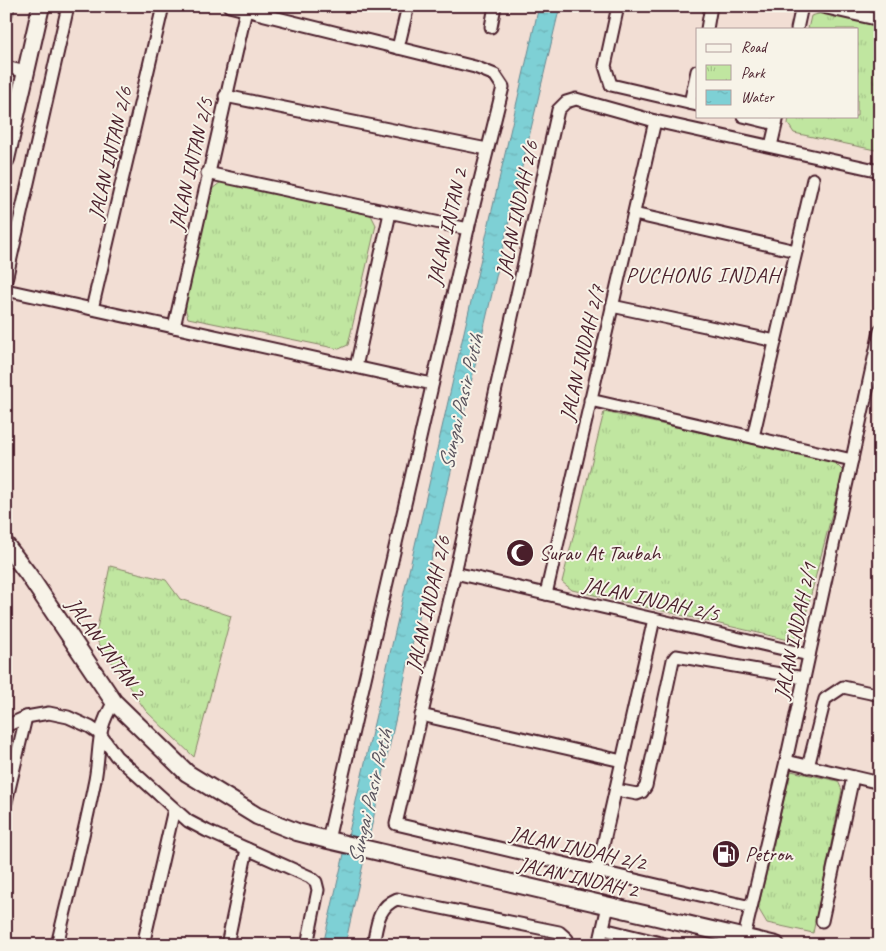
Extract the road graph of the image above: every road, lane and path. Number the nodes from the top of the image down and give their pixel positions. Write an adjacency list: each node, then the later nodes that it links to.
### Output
1 (8, 6): 13 (street)
2 (41, 6): 20 (street)
3 (68, 6): 37 (street)
4 (164, 6): 40 (street, JALAN INTAN 2/6)
5 (229, 6): 12 (street)
6 (408, 6): 18 (street)
7 (495, 6): 15 (street)
8 (618, 6): 23 (street)
9 (712, 6): 16 (street)
10 (802, 6): 17 (street)
11 (818, 6): 14 (street)
12 (246, 10): 18 (street); 22 (street, JALAN INTAN 2/5)
13 (6, 14)
14 (880, 20)
15 (490, 27)
16 (706, 28)
17 (797, 28)
18 (398, 48): 28 (street, JALAN INTAN 2)
19 (6, 67): 20 (street)
20 (26, 72): 29 (street)
21 (696, 82): 23 (street)
22 (225, 96): 28 (street); 31 (street, JALAN INTAN 2/5)
23 (694, 104)
24 (760, 118): 25 (street)
25 (777, 120): 27 (street)
26 (655, 121): 27 (street); 34 (street, JALAN INDAH 2/7); 50 (street, JALAN INDAH 2/6)
27 (771, 146): 30 (street)
28 (487, 149): 35 (street, JALAN INTAN 2)
29 (6, 160)
30 (880, 171)
31 (207, 174): 33 (street); 41 (street, JALAN INTAN 2/5)
32 (813, 179): 36 (street)
33 (390, 213): 35 (street); 44 (street)
34 (634, 214): 36 (street); 39 (street, JALAN INDAH 2/7)
35 (468, 229): 45 (street, JALAN INTAN 2)
36 (796, 251): 43 (street)
37 (6, 280)
38 (6, 290): 40 (street)
39 (612, 306): 43 (street); 46 (street, JALAN INDAH 2/7)
40 (92, 309): 41 (street)
41 (174, 327): 44 (street)
42 (880, 332): 48 (street, JALAN INDAH 2/1)
43 (775, 341): 47 (street)
44 (356, 368): 45 (street)
45 (432, 384): 70 (street, JALAN INTAN 2)
46 (590, 400): 47 (street); 51 (street, JALAN INDAH 2/7)
47 (753, 437): 48 (street)
48 (852, 460): 53 (street, JALAN INDAH 2/1)
49 (6, 545): 56 (street, JALAN INTAN 2)
50 (455, 573): 51 (street, JALAN INDAH 2/5); 57 (street, JALAN INDAH 2/6)
51 (546, 594): 52 (street, JALAN INDAH 2/5)
52 (654, 619): 53 (street, JALAN INDAH 2/5); 61 (street)
53 (809, 655): 54 (street, JALAN INDAH 2/1)
54 (804, 678): 62 (street, JALAN INDAH 2/1); 66 (street)
55 (880, 695): 63 (street)
56 (114, 702): 60 (street); 70 (street, JALAN INTAN 2)
57 (421, 715): 61 (street); 69 (street, JALAN INDAH 2/6)
58 (26, 717): 59 (street); 60 (street); 67 (street)
59 (6, 726)
60 (100, 734): 68 (street); 79 (street)
61 (622, 761): 66 (street)
62 (786, 761): 63 (street); 75 (street, JALAN INDAH 2/1)
63 (808, 767): 64 (street)
64 (853, 777): 65 (street); 76 (street)
65 (880, 784)
66 (616, 790): 73 (street)
67 (6, 802)
68 (174, 809): 71 (street); 80 (street)
69 (396, 824): 73 (street, JALAN INDAH 2/2)
70 (335, 842): 72 (street, JALAN INTAN 2)
71 (248, 849): 81 (street); 82 (street)
72 (370, 850): 74 (street, JALAN INDAH 2)
73 (597, 872): 75 (street, JALAN INDAH 2/2)
74 (608, 906): 77 (street); 78 (street, JALAN INDAH 2)
75 (751, 907): 78 (street, JALAN INDAH 2/1)
76 (822, 921)
77 (603, 929): 85 (street); 86 (street)
78 (744, 937): 87 (street, JALAN INDAH 2)
79 (57, 945)
80 (143, 945)
81 (227, 945)
82 (307, 945)
83 (373, 945): 84 (street)
84 (566, 945)
85 (599, 945)
86 (669, 945)
87 (776, 945)

